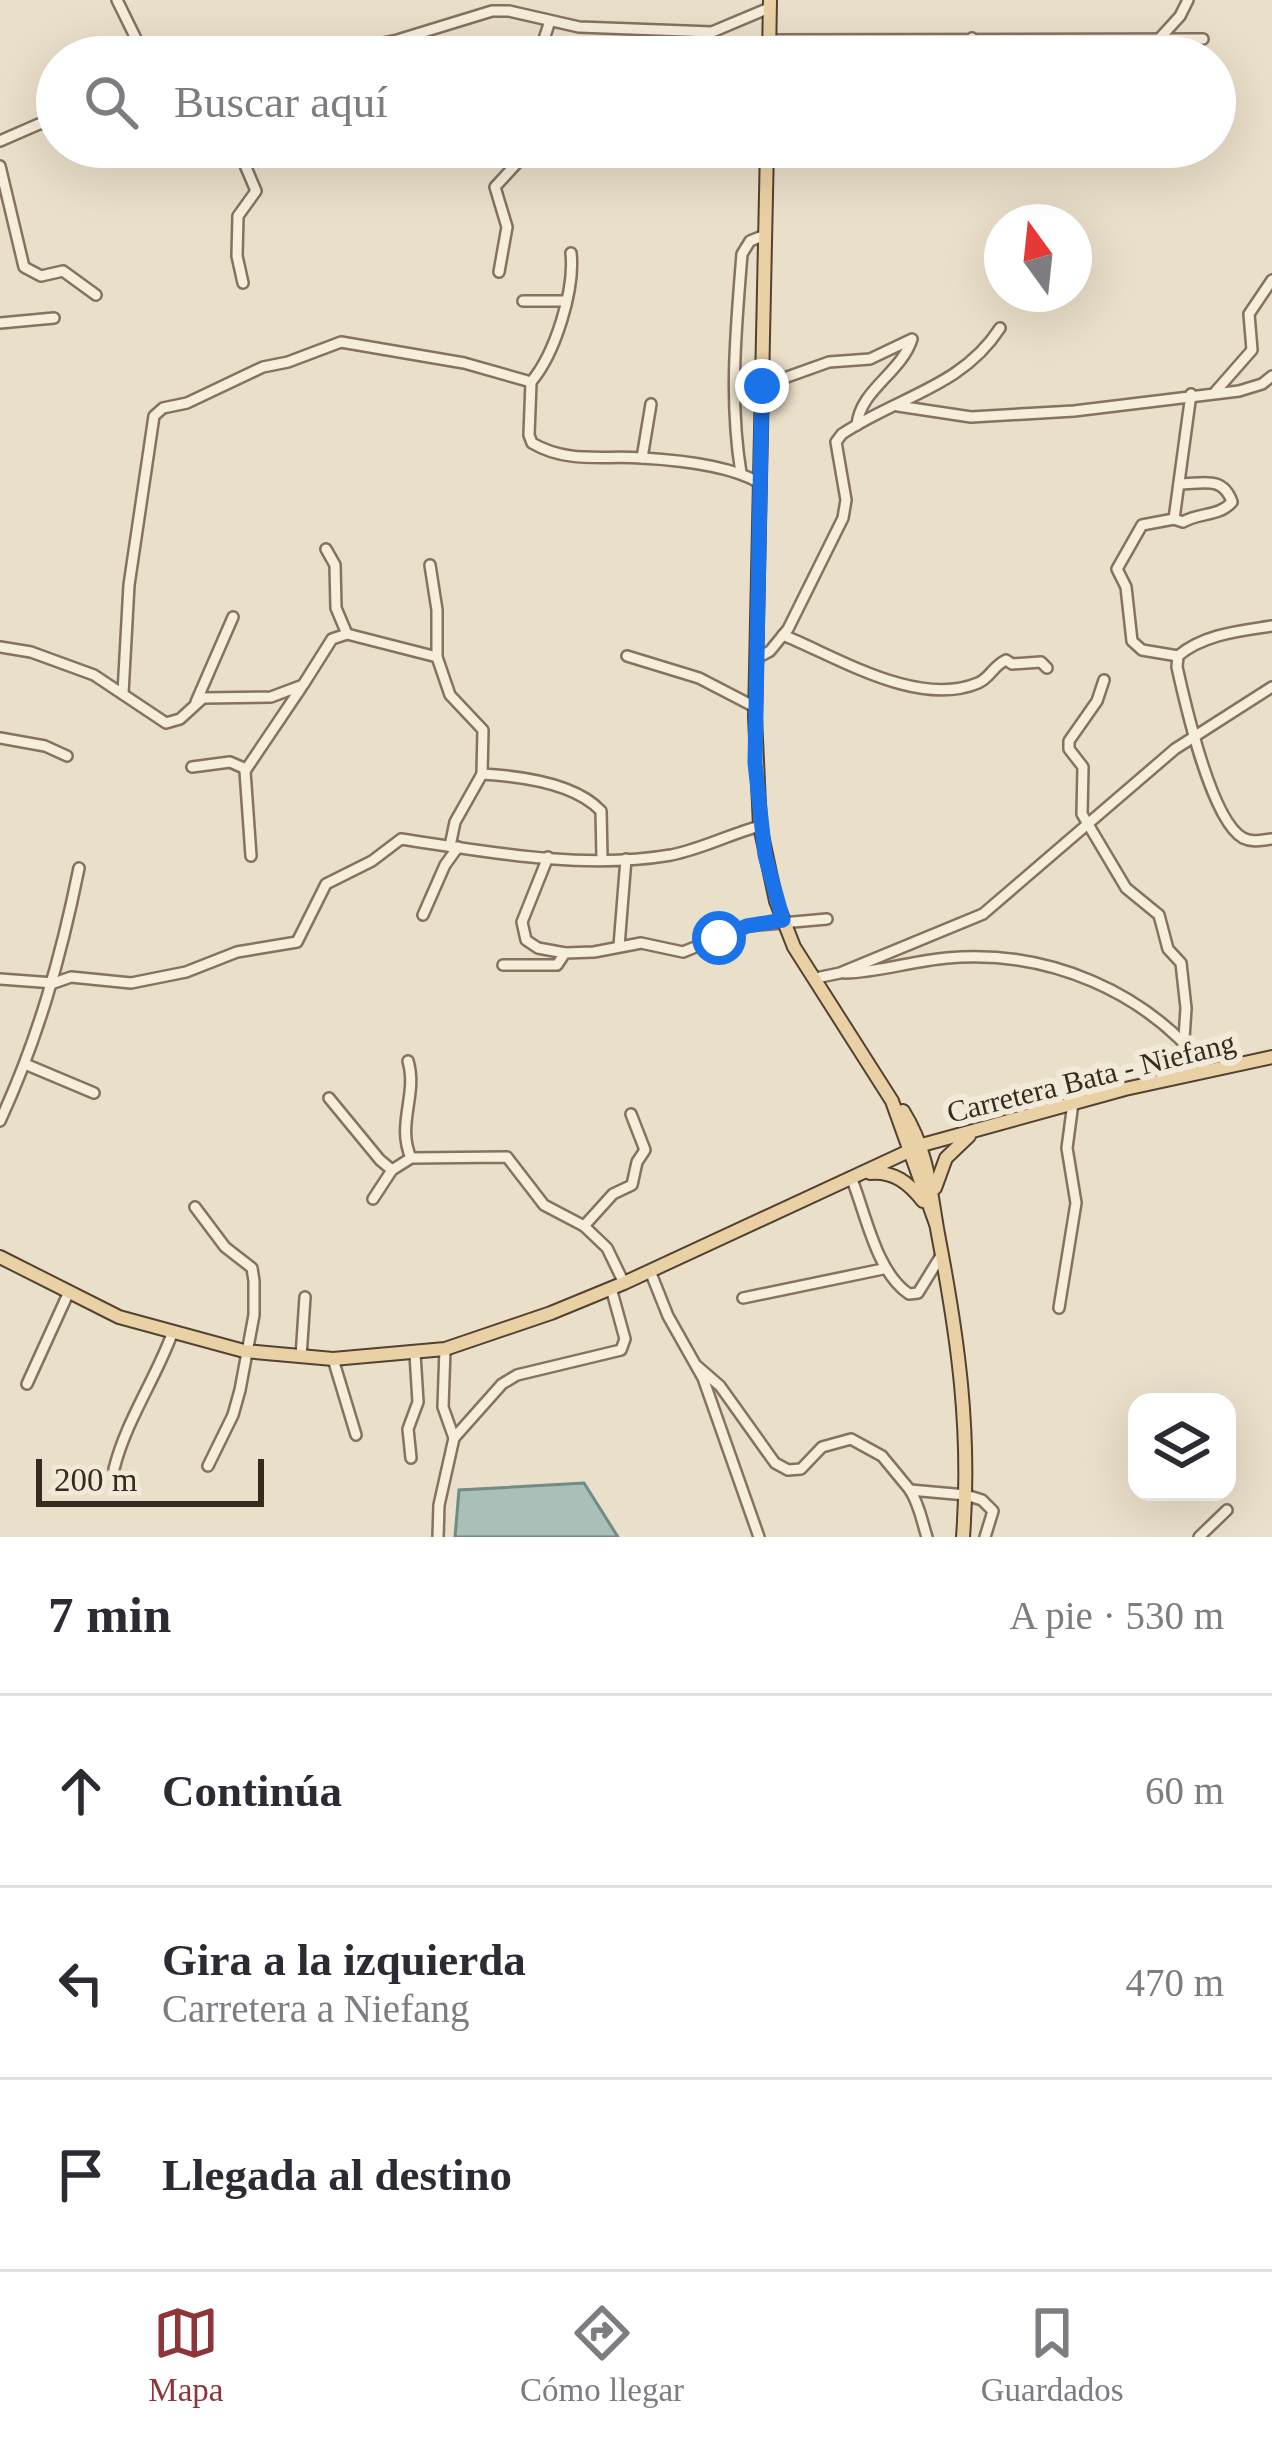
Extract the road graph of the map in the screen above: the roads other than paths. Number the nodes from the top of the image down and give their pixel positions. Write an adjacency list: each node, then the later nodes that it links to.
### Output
1 (117, 0): 5 (street)
2 (1188, 0): 9 (street)
3 (770, 4): 4 (street); 8 (main road)
4 (550, 21): 6 (street); 7 (street)
5 (135, 36)
6 (410, 36)
7 (545, 36)
8 (769, 36)
9 (1162, 36)
10 (36, 125): 11 (street)
11 (0, 141)
12 (0, 166): 21 (street)
13 (246, 168): 20 (street)
14 (513, 168): 18 (street)
15 (767, 168): 16 (main road)
16 (765, 235): 29 (main road); 36 (street)
17 (572, 253): 22 (street)
18 (500, 272)
19 (1272, 280): 30 (street)
20 (243, 283)
21 (96, 295)
22 (565, 301): 23 (street); 28 (street)
23 (523, 302)
24 (54, 318): 25 (street)
25 (0, 322)
26 (1000, 328): 33 (street)
27 (1269, 381): 30 (street)
28 (531, 382): 35 (street); 55 (street)
29 (762, 386): 34 (street); 37 (main road)
30 (1216, 391): 31 (street)
31 (1191, 394): 33 (street); 38 (street)
32 (651, 404): 35 (street)
33 (898, 406): 34 (street)
34 (857, 425): 45 (street)
35 (642, 458): 36 (street)
36 (741, 473): 37 (street)
37 (760, 483): 50 (main road)
38 (1179, 484): 39 (street); 39 (street)
39 (1174, 519): 48 (street)
40 (326, 548): 44 (street)
41 (430, 565): 49 (street)
42 (233, 617): 56 (street)
43 (1272, 626): 48 (street)
44 (347, 634): 49 (street); 53 (street)
45 (783, 635): 50 (street); 51 (street)
46 (0, 647): 55 (street)
47 (627, 656): 57 (street)
48 (1178, 656): 58 (street)
49 (437, 657): 63 (street)
50 (757, 658): 57 (main road)
51 (1047, 668)
52 (1104, 680): 64 (street)
53 (303, 685): 56 (street); 62 (street)
54 (1272, 687): 58 (street)
55 (123, 693): 56 (street)
56 (196, 702)
57 (755, 707): 65 (main road)
58 (1193, 736): 64 (street); 66 (street)
59 (0, 737): 60 (street)
60 (67, 756)
61 (192, 767): 62 (street)
62 (246, 769): 68 (street)
63 (482, 774): 67 (street); 70 (street)
64 (1088, 825): 79 (street); 83 (street)
65 (760, 826): 71 (street); 75 (main road)
66 (1271, 839)
67 (454, 847): 69 (street); 73 (street); 82 (street)
68 (251, 856)
69 (548, 857): 70 (street); 77 (street)
70 (602, 859): 71 (street)
71 (626, 859): 76 (street)
72 (79, 868): 82 (street)
73 (423, 915)
74 (827, 919): 75 (street)
75 (783, 920): 76 (street); 80 (main road)
76 (619, 946): 77 (street)
77 (565, 953): 78 (street)
78 (503, 965)
79 (840, 973): 80 (street); 83 (street)
80 (816, 978): 91 (main road)
81 (0, 979): 82 (street)
82 (54, 983): 86 (street)
83 (1184, 1039): 87 (street)
84 (1272, 1057): 87 (main road, Carretera Bata - Niefang)
85 (407, 1060): 99 (street)
86 (25, 1064): 88 (street); 93 (street)
87 (1208, 1071): 90 (main road, Carretera Bata - Niefang)
88 (94, 1093)
89 (329, 1098): 100 (street)
90 (1073, 1102): 94 (main road, Carretera Bata - Niefang); 115 (street)
91 (898, 1106): 95 (main road); 96 (main road); 97 (main road)
92 (631, 1114): 106 (street)
93 (0, 1121)
94 (983, 1127): 96 (main road, Carretera Bata - Niefang); 102 (main road)
95 (906, 1132): 97 (main road); 98 (main road)
96 (950, 1137): 97 (main road, Carretera Bata - Niefang)
97 (916, 1147): 98 (main road, Carretera Bata - Niefang); 102 (main road); 105 (main road)
98 (895, 1156): 101 (main road, Carretera Bata - Niefang)
99 (411, 1158): 100 (street); 106 (street)
100 (392, 1170): 103 (street)
101 (854, 1176): 105 (main road); 109 (street); 110 (main road, Carretera Bata - Niefang)
102 (934, 1195): 105 (main road)
103 (373, 1199)
104 (195, 1207): 118 (street)
105 (934, 1218): 107 (main road)
106 (584, 1226): 111 (street)
107 (942, 1254): 109 (street); 130 (main road)
108 (2, 1264): 112 (main road, Carretera Bata - Niefang)
109 (884, 1269): 114 (street)
110 (650, 1271): 111 (main road, Carretera Bata - Niefang); 122 (street)
111 (618, 1285): 117 (main road, Carretera Bata - Niefang); 125 (street)
112 (68, 1294): 116 (main road, Carretera Bata - Niefang); 123 (street)
113 (305, 1297): 120 (street)
114 (743, 1298)
115 (1059, 1308)
116 (172, 1334): 118 (main road, Carretera Bata - Niefang); 128 (street)
117 (445, 1349): 119 (main road, Carretera Bata - Niefang); 125 (street)
118 (244, 1351): 120 (main road, Carretera Bata - Niefang); 127 (street)
119 (416, 1354): 121 (main road, Carretera Bata - Niefang); 126 (street)
120 (301, 1357): 121 (main road, Carretera Bata - Niefang)
121 (333, 1359): 124 (street)
122 (697, 1366): 129 (street); 133 (street)
123 (27, 1384)
124 (356, 1435)
125 (454, 1438): 132 (street)
126 (411, 1458)
127 (208, 1466)
128 (114, 1469)
129 (910, 1490): 130 (street); 134 (street)
130 (966, 1496): 135 (main road); 136 (street)
131 (1228, 1510): 137 (street)
132 (438, 1537)
133 (759, 1537)
134 (927, 1537)
135 (963, 1537)
136 (985, 1537)
137 (1199, 1537)

